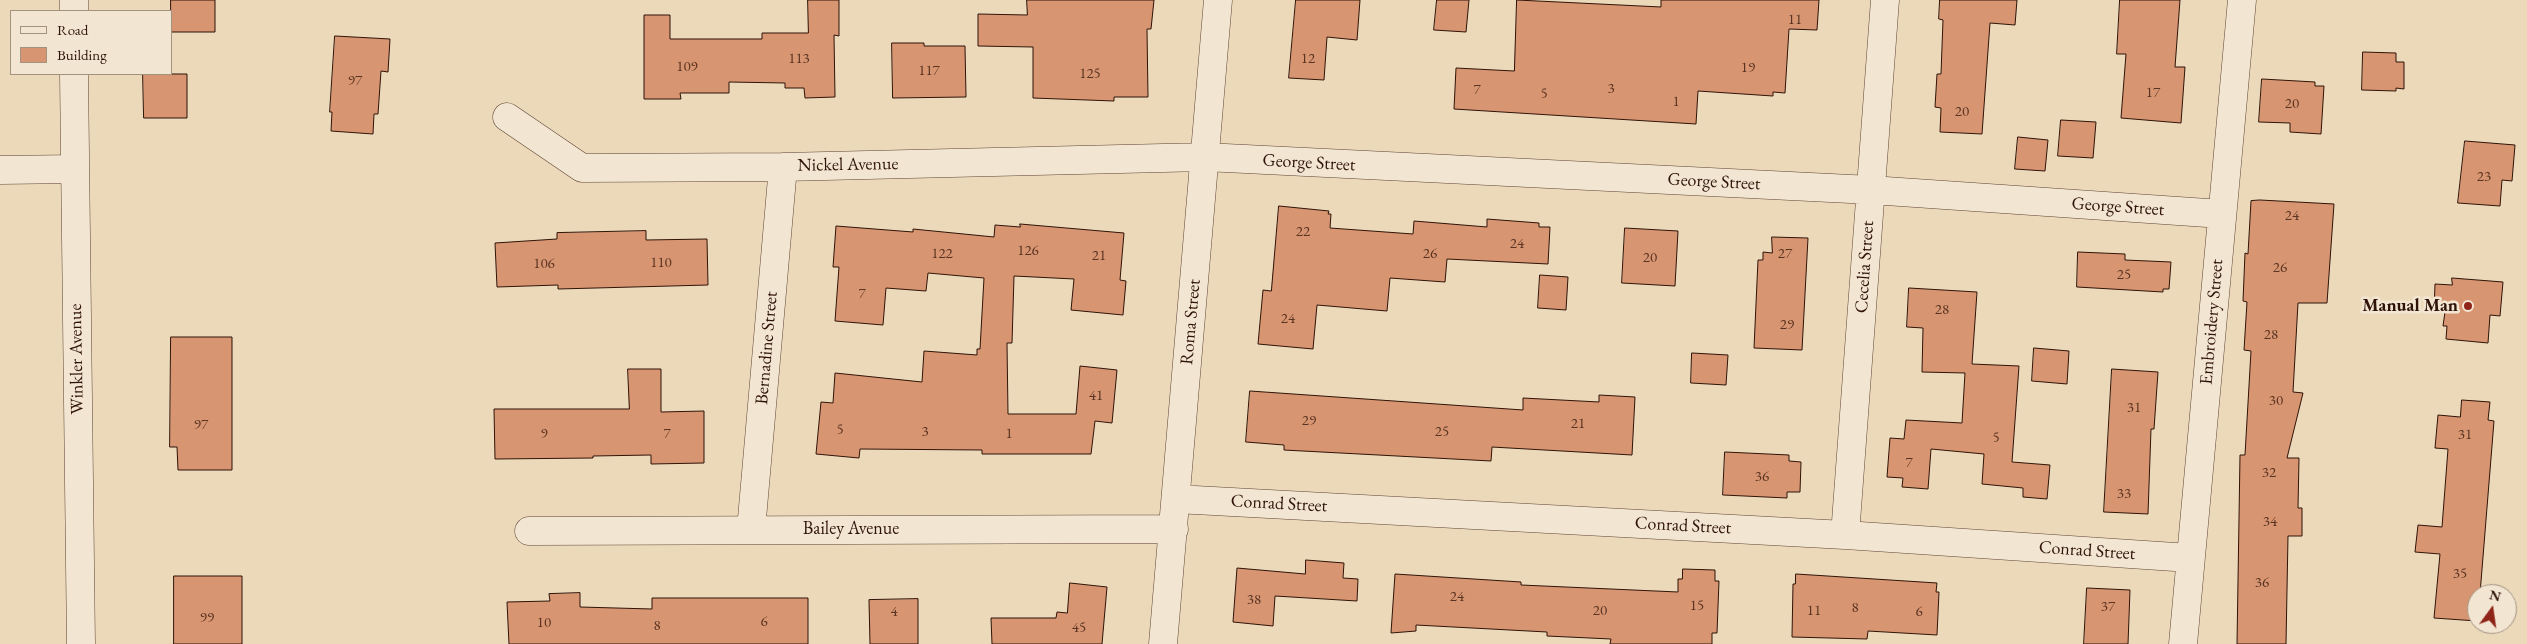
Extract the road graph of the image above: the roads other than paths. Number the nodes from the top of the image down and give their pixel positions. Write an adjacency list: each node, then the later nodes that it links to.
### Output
1 (1218, 0): 6 (street, Roma Street)
2 (1885, 0): 10 (street, Cecelia Street)
3 (2242, 0): 11 (street, Embroidery Street)
4 (74, 75): 9 (street, Winkler Avenue)
5 (507, 117): 7 (street, Nickel Avenue)
6 (1205, 158): 7 (street, Nickel Avenue); 10 (street, George Street); 12 (street, Roma Street)
7 (783, 167): 14 (street, Bernadine Street)
8 (0, 170): 9 (street)
9 (75, 170): 18 (street, Winkler Avenue)
10 (1871, 190): 11 (street, George Street); 16 (street, Cecelia Street)
11 (2222, 214): 17 (street, Embroidery Street)
12 (1176, 499): 13 (street, Roma Street); 16 (street, Conrad Street)
13 (1174, 529): 14 (street, Bailey Avenue); 19 (street, Roma Street)
14 (751, 530): 15 (street, Bailey Avenue)
15 (529, 531)
16 (1845, 535): 17 (street, Conrad Street)
17 (2190, 558): 20 (street, Embroidery Street)
18 (81, 644)
19 (1163, 644)
20 (2183, 644)

